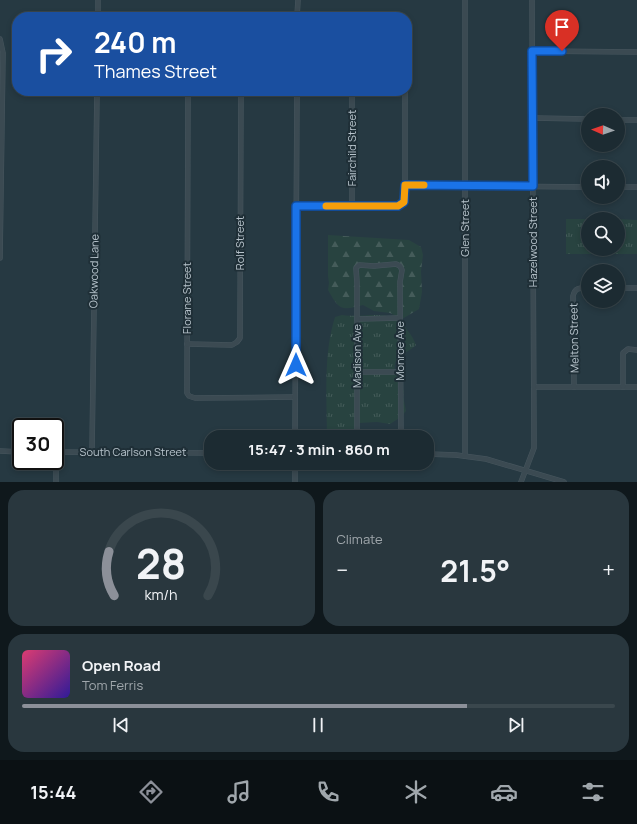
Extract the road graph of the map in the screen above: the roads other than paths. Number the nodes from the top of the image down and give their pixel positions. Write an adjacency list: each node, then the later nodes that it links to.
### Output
1 (98, 0): 5 (street)
2 (298, 0): 6 (street)
3 (464, 0): 22 (street, Glen Street)
4 (532, 0): 8 (street, Hazelwood Street)
5 (98, 12)
6 (297, 12)
7 (0, 38): 10 (street)
8 (532, 51): 9 (street); 17 (street, Hazelwood Street)
9 (637, 52)
10 (1, 53): 29 (street)
11 (97, 96): 52 (street, Oakwood Lane)
12 (188, 96): 37 (street, Florane Street)
13 (241, 96): 37 (street, Rolf Street)
14 (297, 96): 27 (street)
15 (352, 96): 28 (street, Fairchild Street)
16 (405, 96): 21 (street)
17 (532, 118): 18 (street); 23 (street, Hazelwood Street)
18 (581, 119)
19 (625, 120): 20 (street)
20 (637, 120)
21 (405, 185): 22 (street); 28 (street)
22 (465, 186): 23 (street); 55 (street, Glen Street)
23 (533, 186): 24 (street); 41 (street, Hazelwood Street)
24 (581, 187)
25 (625, 187): 26 (street)
26 (637, 187)
27 (296, 206): 28 (street); 45 (street)
28 (352, 206)
29 (0, 228): 30 (street)
30 (0, 258)
31 (356, 276): 35 (street, Monroe Ave); 36 (street, Madison Ave)
32 (581, 288): 42 (street, Melton Street)
33 (625, 288): 34 (street)
34 (637, 288)
35 (400, 318): 36 (street); 40 (street, Monroe Ave)
36 (357, 319): 39 (street, Madison Ave)
37 (187, 344): 45 (street, Florane Street)
38 (637, 350): 43 (street)
39 (357, 372): 40 (street); 47 (street, Madison Ave)
40 (401, 372): 48 (street, Monroe Ave)
41 (534, 387): 42 (street); 58 (street, Hazelwood Street)
42 (574, 387): 43 (street)
43 (623, 387): 44 (street)
44 (637, 387)
45 (295, 397): 46 (street)
46 (295, 430)
47 (357, 430)
48 (401, 430)
49 (0, 451): 50 (street)
50 (12, 452)
51 (64, 452): 52 (street, South Carlson Street)
52 (92, 452): 53 (street, South Carlson Street)
53 (204, 453)
54 (434, 454): 55 (street)
55 (465, 456): 58 (street)
56 (56, 470): 59 (street)
57 (295, 470): 60 (street)
58 (525, 471): 61 (street, Hazelwood Street); 62 (street)
59 (56, 482)
60 (295, 482)
61 (521, 482)
62 (564, 482)

